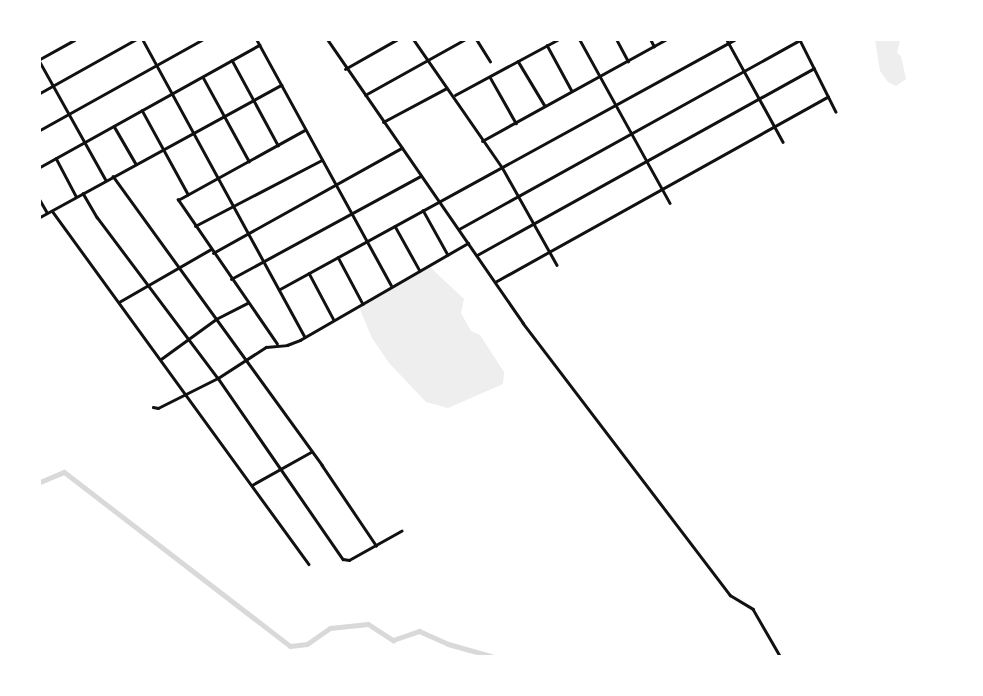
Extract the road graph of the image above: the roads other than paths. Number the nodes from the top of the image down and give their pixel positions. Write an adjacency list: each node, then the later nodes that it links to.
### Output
1 (74, 40): 24 (street)
2 (136, 40): 36 (street)
3 (143, 40): 28 (street)
4 (202, 40): 28 (street)
5 (257, 40): 19 (street)
6 (396, 40): 30 (street)
7 (414, 40): 23 (street)
8 (464, 40): 23 (street)
9 (477, 40): 27 (street)
10 (557, 40): 20 (street)
11 (580, 40): 32 (street)
12 (617, 40): 26 (street)
13 (651, 40): 21 (street)
14 (665, 40): 21 (street)
15 (734, 40): 18 (street)
16 (800, 40): 29 (street); 31 (street)
17 (330, 41): 30 (street)
18 (727, 42): 31 (street); 46 (street)
19 (259, 45): 22 (street); 35 (street)
20 (547, 45): 25 (street); 38 (street)
21 (654, 46): 26 (street)
22 (232, 60): 33 (street); 45 (street)
23 (428, 60): 37 (street); 41 (street)
24 (40, 61): 36 (street)
25 (518, 61): 34 (street); 47 (street)
26 (628, 61): 32 (street)
27 (490, 62)
28 (157, 65): 40 (street); 50 (street)
29 (814, 68): 43 (street); 44 (street)
30 (346, 69): 41 (street)
31 (744, 71): 44 (street); 59 (street)
32 (600, 76): 38 (street); 46 (street)
33 (203, 77): 40 (street); 51 (street)
34 (490, 77): 42 (street); 53 (street)
35 (281, 85): 45 (street); 57 (street)
36 (53, 86): 39 (street); 50 (street)
37 (447, 88): 42 (street); 52 (street)
38 (572, 91): 47 (street)
39 (40, 93)
40 (172, 93): 48 (street); 58 (street)
41 (364, 95): 52 (street)
42 (454, 95): 60 (street)
43 (828, 97): 49 (street); 55 (street)
44 (759, 99): 55 (street); 69 (street)
45 (254, 100): 51 (street); 63 (street)
46 (615, 104): 59 (street); 72 (street)
47 (545, 106): 53 (street)
48 (142, 110): 54 (street); 65 (street)
49 (836, 112)
50 (69, 114): 56 (street); 61 (street)
51 (224, 116): 58 (street); 68 (street)
52 (383, 122): 64 (street)
53 (516, 123): 60 (street)
54 (114, 126): 61 (street); 70 (street)
55 (775, 127): 62 (street); 78 (street)
56 (40, 130)
57 (305, 130): 63 (street); 67 (street)
58 (193, 132): 65 (street); 75 (street)
59 (631, 133): 69 (street); 81 (street)
60 (482, 141): 72 (street)
61 (84, 142): 66 (street); 76 (street)
62 (783, 142)
63 (278, 145): 68 (street)
64 (402, 148): 74 (street); 77 (street)
65 (163, 149): 70 (street); 80 (street)
66 (56, 158): 71 (street); 82 (street)
67 (322, 160): 77 (street); 86 (street)
68 (249, 161): 75 (street)
69 (646, 161): 78 (street); 92 (street)
70 (136, 164): 73 (street)
71 (40, 167)
72 (502, 167): 81 (street); 84 (street)
73 (113, 176): 76 (street); 107 (street)
74 (421, 176): 84 (street); 90 (street)
75 (218, 178): 80 (street); 86 (street)
76 (106, 180): 79 (street)
77 (336, 185): 90 (street); 96 (street)
78 (662, 189): 85 (street); 100 (street)
79 (83, 193): 82 (street); 112 (street)
80 (188, 194): 93 (street)
81 (518, 195): 92 (street); 95 (street)
82 (76, 196): 89 (street)
83 (40, 200): 88 (street)
84 (439, 201): 87 (street); 95 (street)
85 (670, 203)
86 (234, 206): 93 (street); 96 (street)
87 (423, 210): 94 (street); 102 (street)
88 (47, 212): 89 (street); 91 (street)
89 (53, 212): 115 (street)
90 (351, 212): 97 (street); 105 (street)
91 (40, 216)
92 (534, 224): 100 (street); 103 (street)
93 (195, 226): 99 (street)
94 (395, 226): 97 (street); 108 (street)
95 (458, 228): 98 (street)
96 (249, 233): 101 (street); 105 (street)
97 (367, 241): 104 (street); 113 (street)
98 (468, 243): 102 (street); 103 (street)
99 (211, 249): 101 (street); 107 (street)
100 (550, 252): 106 (street); 111 (street)
101 (214, 253): 110 (street)
102 (448, 255): 108 (street)
103 (477, 256): 111 (street)
104 (338, 257): 109 (street); 117 (street)
105 (264, 260): 110 (street); 114 (street)
106 (557, 265)
107 (178, 267): 112 (street); 118 (street)
108 (420, 271): 113 (street)
109 (309, 273): 114 (street); 119 (street)
110 (231, 278): 116 (street)
111 (495, 282): 134 (street)
112 (149, 284): 115 (street); 121 (street)
113 (391, 285): 117 (street)
114 (280, 289): 120 (street)
115 (118, 302): 124 (street)
116 (246, 303): 118 (street); 122 (street)
117 (363, 304): 119 (street)
118 (216, 320): 121 (street); 123 (street)
119 (334, 320): 120 (street)
120 (305, 337): 122 (street)
121 (191, 341): 124 (street); 125 (street)
122 (277, 344): 123 (street)
123 (245, 358): 125 (street); 128 (street)
124 (161, 360): 126 (street)
125 (218, 378): 126 (street); 129 (street)
126 (185, 395): 127 (street); 130 (street)
127 (153, 407)
128 (311, 452): 129 (street); 132 (street)
129 (281, 467): 130 (street); 132 (street)
130 (252, 485): 133 (street)
131 (401, 530): 132 (street)
132 (376, 545)
133 (309, 564)
134 (780, 656)

